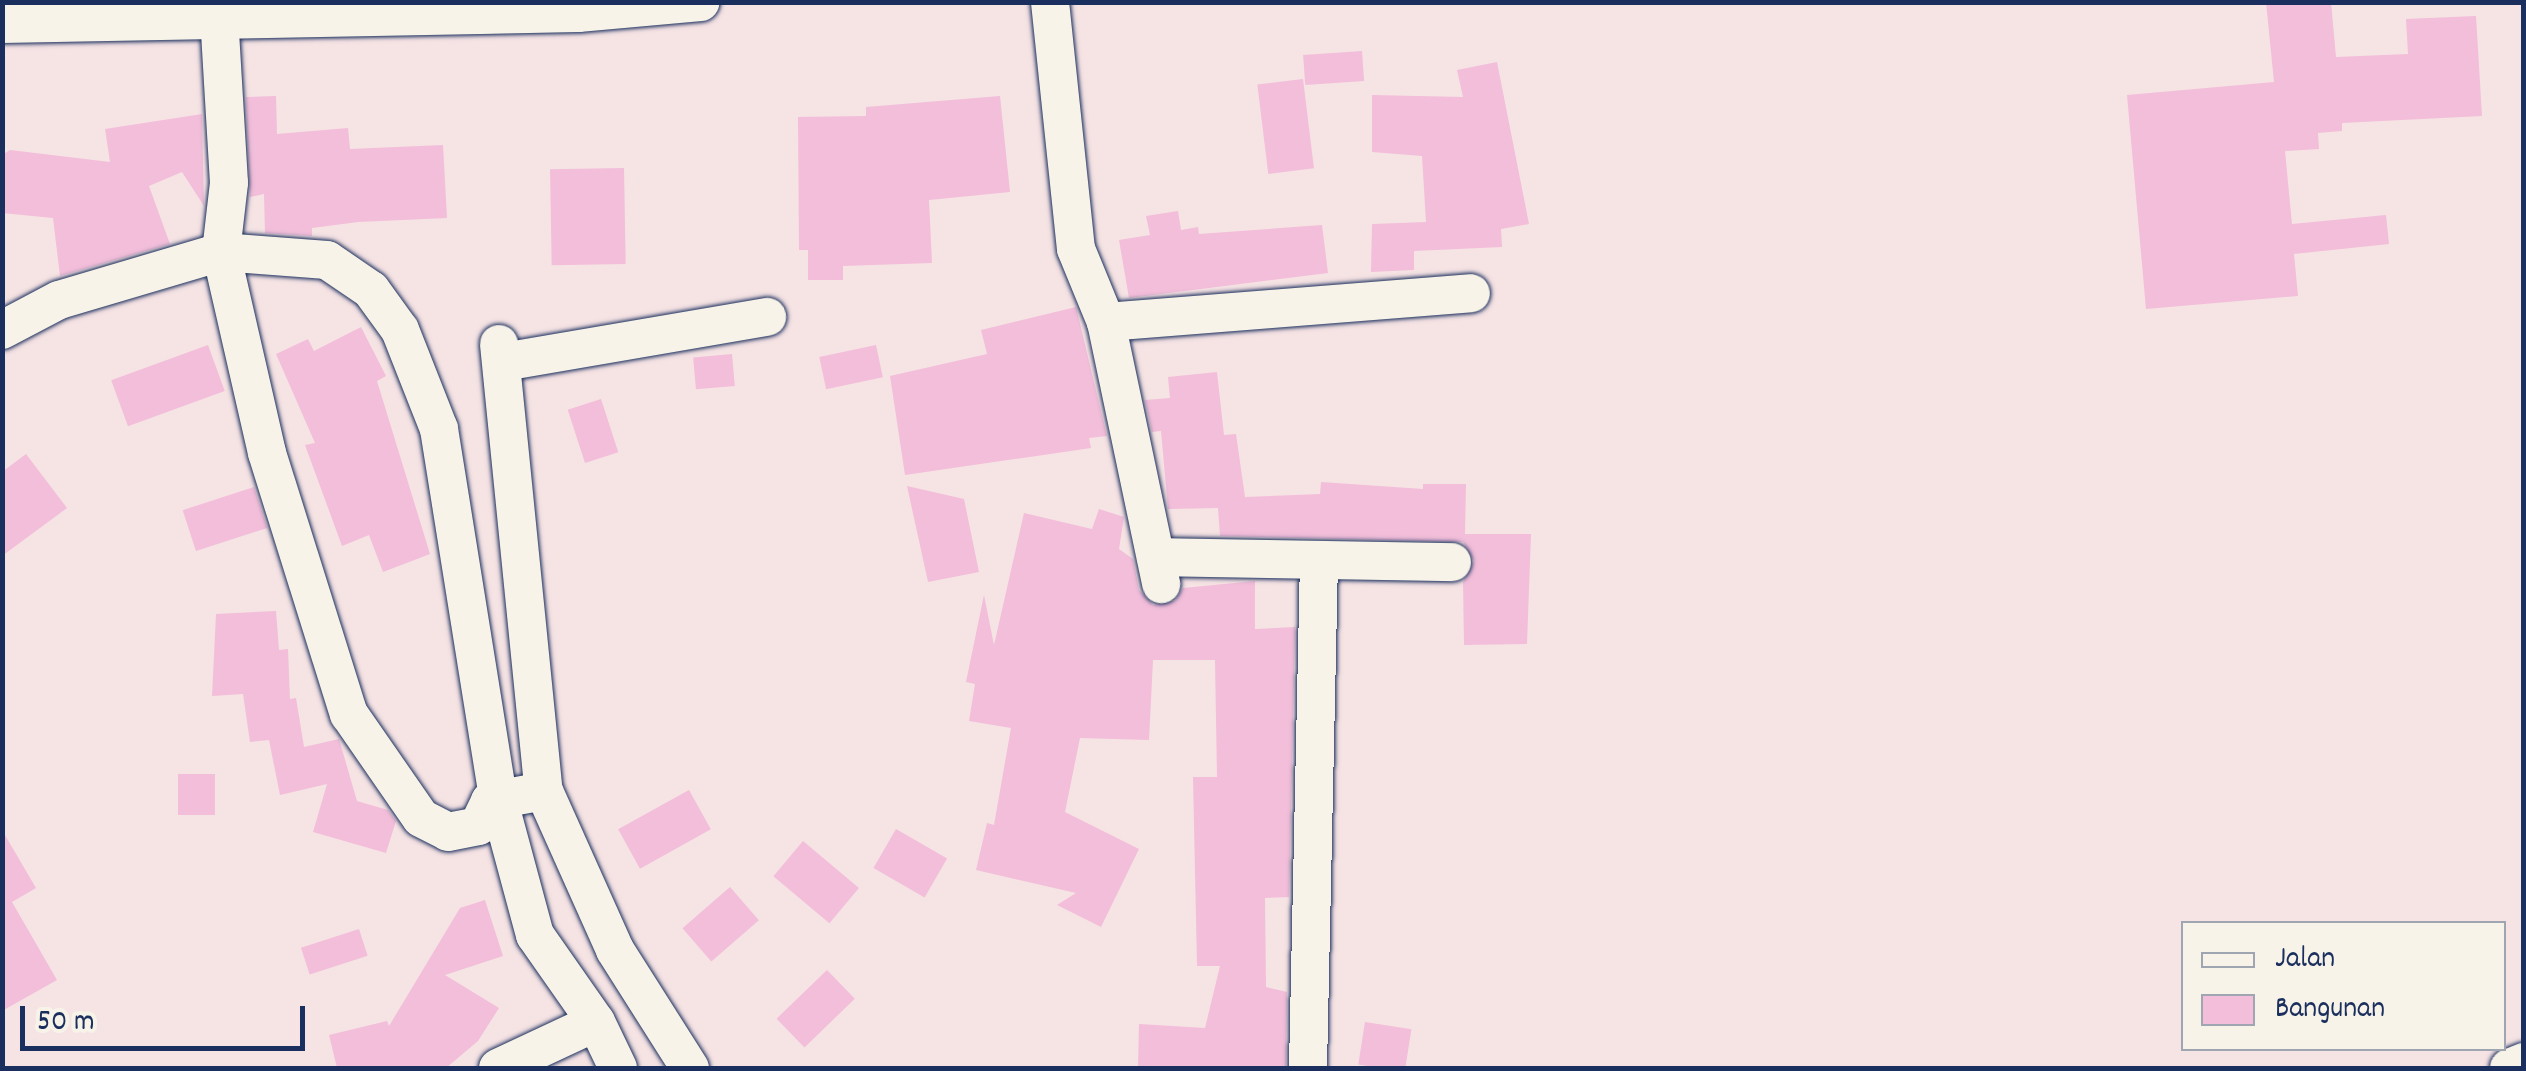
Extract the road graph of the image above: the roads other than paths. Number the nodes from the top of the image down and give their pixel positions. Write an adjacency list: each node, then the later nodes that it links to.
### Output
1 (701, 2): 3 (street)
2 (1050, 2): 8 (street)
3 (219, 15): 4 (street); 5 (street)
4 (2, 24)
5 (223, 244): 9 (street); 12 (street); 12 (street)
6 (1470, 293): 8 (street)
7 (767, 317): 12 (street)
8 (1106, 322): 10 (street)
9 (2, 330)
10 (1319, 560): 11 (street); 18 (street)
11 (1452, 562)
12 (520, 795): 13 (street); 17 (street)
13 (596, 1022): 15 (street); 16 (street)
14 (2524, 1062): 19 (street)
15 (498, 1068)
16 (618, 1068)
17 (690, 1068)
18 (1308, 1068)
19 (2509, 1068)

